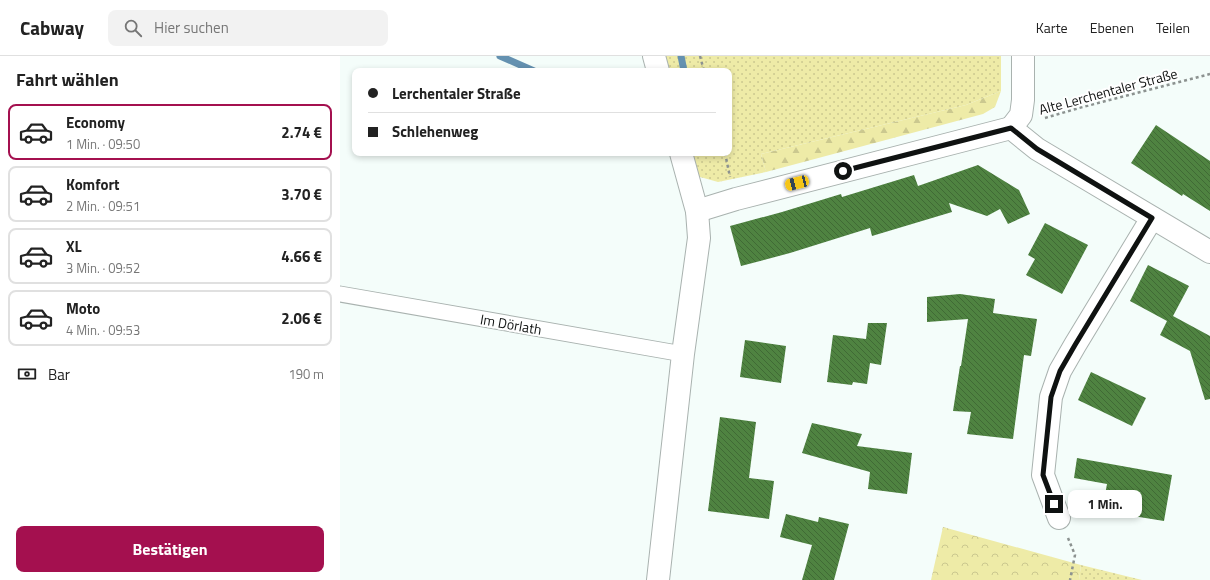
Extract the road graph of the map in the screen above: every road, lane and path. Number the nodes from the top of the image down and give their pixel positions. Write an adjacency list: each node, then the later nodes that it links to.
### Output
1 (654, 56): 4 (street)
2 (700, 56): 5 (path)
3 (1022, 56): 7 (street)
4 (657, 68)
5 (703, 68)
6 (1210, 74): 7 (path, Alte Lerchentaler Straße)
7 (1011, 128): 9 (street); 10 (street)
8 (682, 156): 9 (street)
9 (697, 211): 13 (street)
10 (1152, 218): 11 (street); 14 (street)
11 (1210, 252)
12 (340, 294): 13 (lane, Im Dörlath)
13 (683, 354): 15 (street)
14 (1059, 518): 16 (path)
15 (658, 580)
16 (1070, 580)

